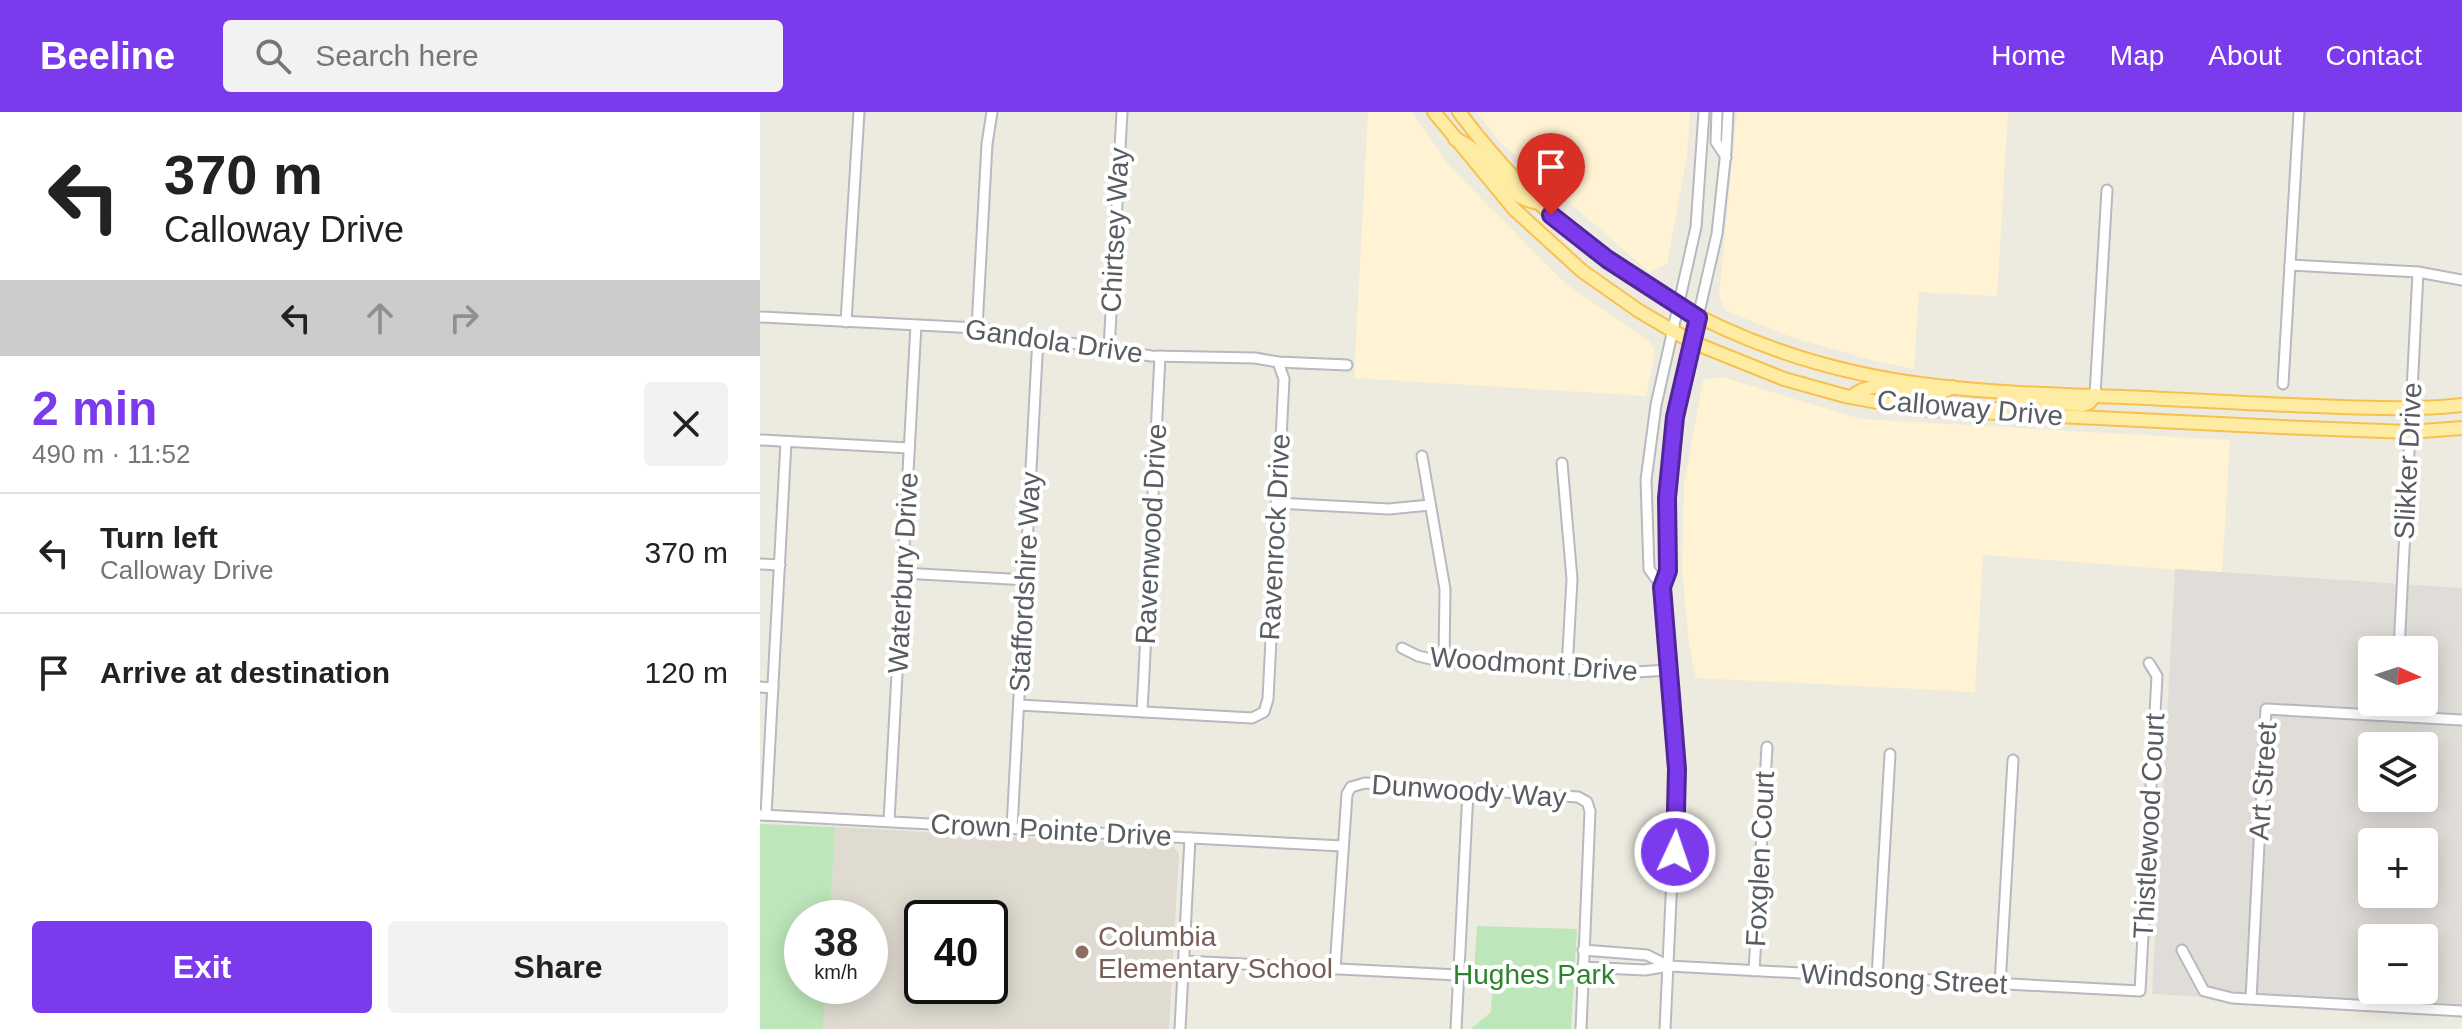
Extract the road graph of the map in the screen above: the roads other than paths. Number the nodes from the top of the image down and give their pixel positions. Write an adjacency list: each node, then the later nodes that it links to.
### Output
1 (859, 112): 22 (street)
2 (992, 112): 24 (street)
3 (1122, 112): 28 (street, Chirtsey Way)
4 (1434, 112): 12 (main road, Calloway Drive)
5 (1448, 112): 11 (main road)
6 (1459, 112): 11 (main road, Calloway Drive)
7 (1704, 112): 19 (street)
8 (1717, 112): 13 (street)
9 (1728, 112): 13 (street)
10 (2299, 112): 16 (street)
11 (1472, 130): 15 (main road, Calloway Drive)
12 (1454, 139): 15 (main road); 25 (main road, Calloway Drive)
13 (1726, 157): 21 (street)
14 (2107, 190): 34 (street)
15 (1539, 203): 19 (main road, Calloway Drive)
16 (2290, 265): 17 (street); 32 (street)
17 (2418, 272): 18 (street); 37 (street, Slikker Drive)
18 (2462, 280)
19 (1678, 306): 21 (main road, Calloway Drive); 25 (street)
20 (760, 317): 22 (street, Gandola Drive)
21 (1698, 318): 27 (street); 33 (main road, Calloway Drive)
22 (846, 322): 23 (street, Gandola Drive)
23 (916, 325): 24 (street, Gandola Drive); 43 (street, Waterbury Drive)
24 (977, 328): 26 (street, Gandola Drive)
25 (1673, 330): 27 (main road, Calloway Drive); 52 (street)
26 (1038, 337): 28 (street, Gandola Drive); 51 (street, Staffordshire Way)
27 (1692, 342): 35 (main road, Calloway Drive); 52 (street)
28 (1109, 349): 29 (street, Gandola Drive)
29 (1160, 356): 30 (street, Gandola Drive); 62 (street, Ravenwood Drive)
30 (1278, 362): 31 (street, Gandola Drive); 46 (street, Ravenrock Drive)
31 (1347, 365)
32 (2283, 384)
33 (1953, 387): 34 (main road, Calloway Drive); 35 (main road)
34 (2095, 395): 37 (main road, Calloway Drive); 38 (main road)
35 (1851, 397): 38 (main road, Calloway Drive)
36 (2462, 405): 37 (main road, Calloway Drive)
37 (2410, 409): 40 (street, Slikker Drive)
38 (1990, 413): 40 (main road, Calloway Drive)
39 (2462, 428): 40 (main road, Calloway Drive)
40 (2409, 432): 53 (street, Slikker Drive)
41 (760, 440): 42 (street)
42 (786, 442): 43 (street); 49 (street)
43 (909, 448): 50 (street, Waterbury Drive)
44 (1422, 456): 47 (street)
45 (1562, 463): 57 (street)
46 (1276, 503): 47 (street); 62 (street, Ravenrock Drive)
47 (1430, 505): 55 (street)
48 (760, 564): 49 (street)
49 (780, 565): 60 (street)
50 (903, 573): 51 (street); 71 (street, Waterbury Drive)
51 (1025, 580): 61 (street, Staffordshire Way)
52 (1662, 587): 58 (street)
53 (2400, 636)
54 (1402, 648): 55 (street, Woodmont Drive)
55 (1444, 662): 57 (street, Woodmont Drive)
56 (2149, 663): 85 (street, Thistlewood Court)
57 (1567, 669): 58 (street, Woodmont Drive)
58 (1669, 670): 78 (street)
59 (760, 687): 60 (street)
60 (773, 688): 70 (street)
61 (1019, 705): 62 (street); 72 (street, Staffordshire Way)
62 (1142, 712)
63 (2358, 714): 86 (street, Art Street)
64 (2395, 716): 65 (street, Art Street)
65 (2462, 720)
66 (1767, 747): 81 (street, Foxglen Court)
67 (1890, 754): 83 (street)
68 (2013, 760): 84 (street)
69 (1468, 791): 74 (street, Dunwoody Way); 75 (street, Dunwoody Way); 82 (street)
70 (763, 815): 71 (street, Crown Pointe Drive)
71 (889, 821): 72 (street, Crown Pointe Drive)
72 (1012, 828): 73 (street, Crown Pointe Drive)
73 (1190, 838): 74 (street, Crown Pointe Drive); 77 (street)
74 (1342, 846): 80 (street)
75 (1583, 950): 78 (street, Windsong Street); 79 (street)
76 (2182, 950): 86 (street)
77 (1184, 961): 80 (street); 88 (street)
78 (1669, 966): 79 (street, Windsong Street); 81 (street, Windsong Street); 91 (street)
79 (1582, 967): 90 (street)
80 (1335, 969): 82 (street)
81 (1754, 971): 83 (street, Windsong Street)
82 (1458, 975): 89 (street)
83 (1877, 978): 84 (street, Windsong Street)
84 (2000, 985): 85 (street, Windsong Street)
85 (2140, 991)
86 (2251, 999): 87 (street)
87 (2462, 1011)
88 (1180, 1029)
89 (1456, 1029)
90 (1581, 1029)
91 (1665, 1029)

